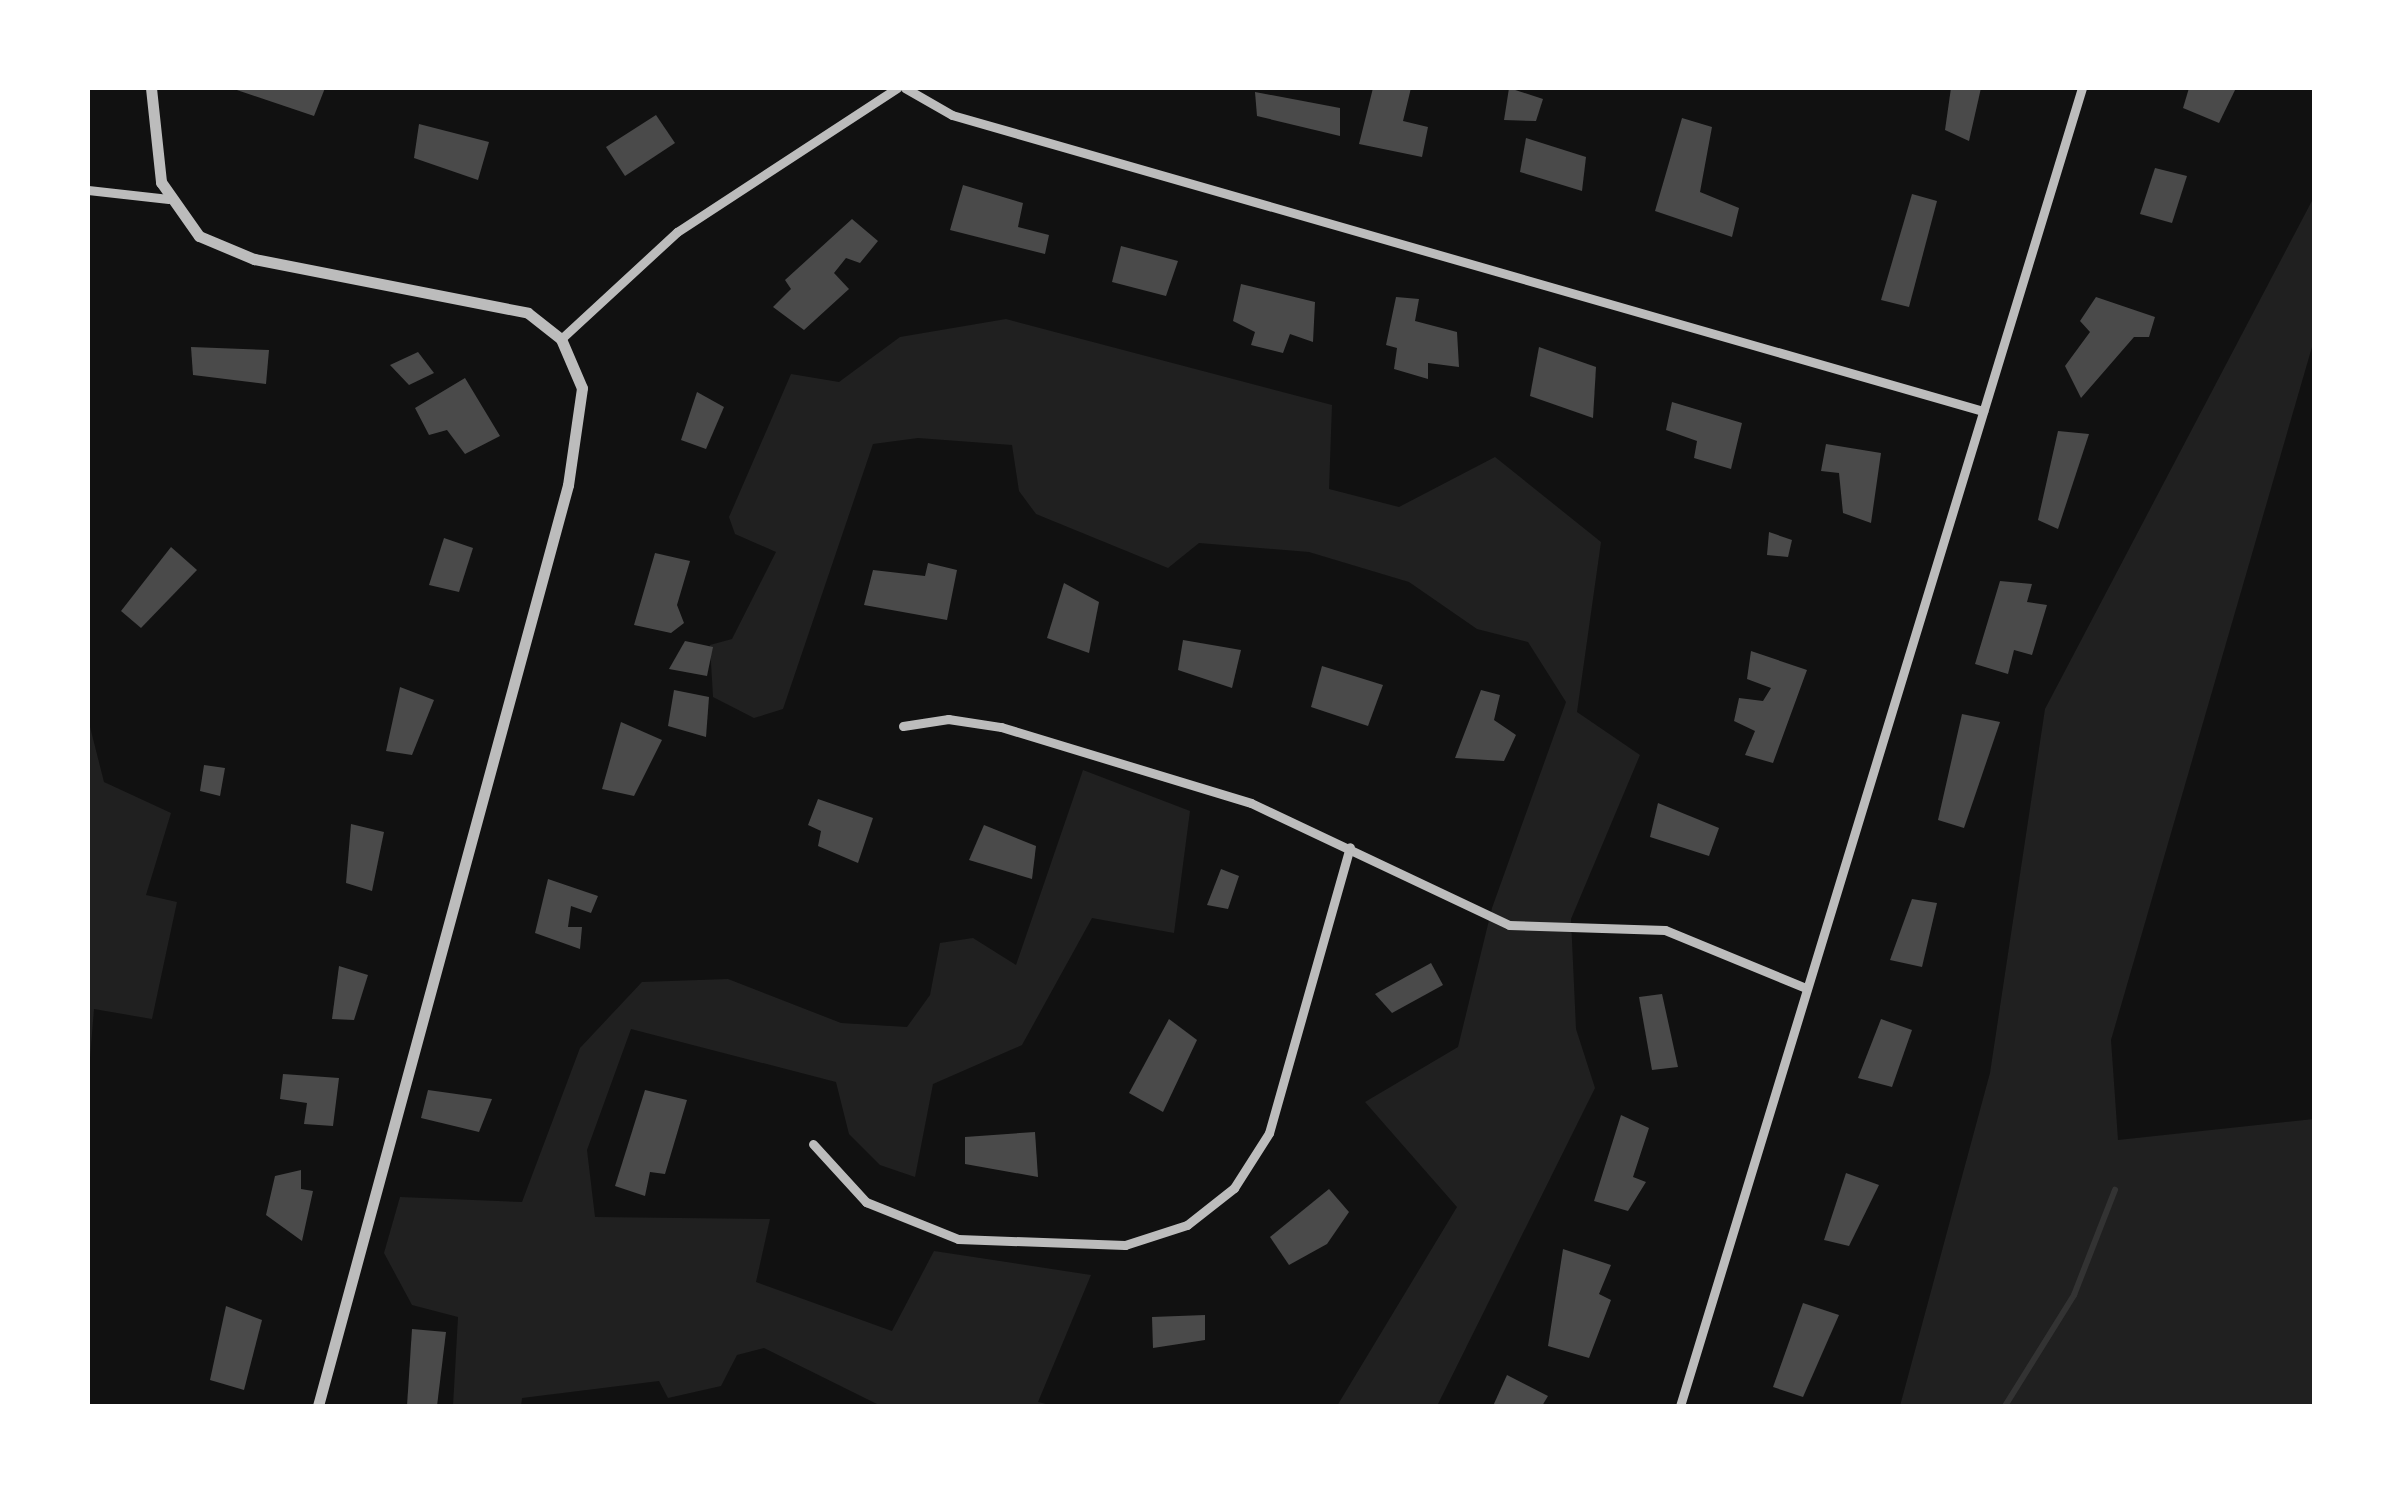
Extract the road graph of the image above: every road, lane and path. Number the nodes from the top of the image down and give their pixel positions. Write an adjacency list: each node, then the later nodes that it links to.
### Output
1 (151, 88): 6 (street)
2 (897, 88): 7 (street)
3 (905, 88): 8 (street)
4 (2082, 88): 8 (street)
5 (88, 190): 6 (street)
6 (168, 198): 7 (street)
7 (561, 340): 13 (street)
8 (1983, 411): 11 (street)
9 (904, 726): 10 (street)
10 (1350, 846): 11 (street); 12 (street)
11 (1806, 988): 14 (street)
12 (813, 1144)
13 (318, 1406)
14 (1680, 1406)

